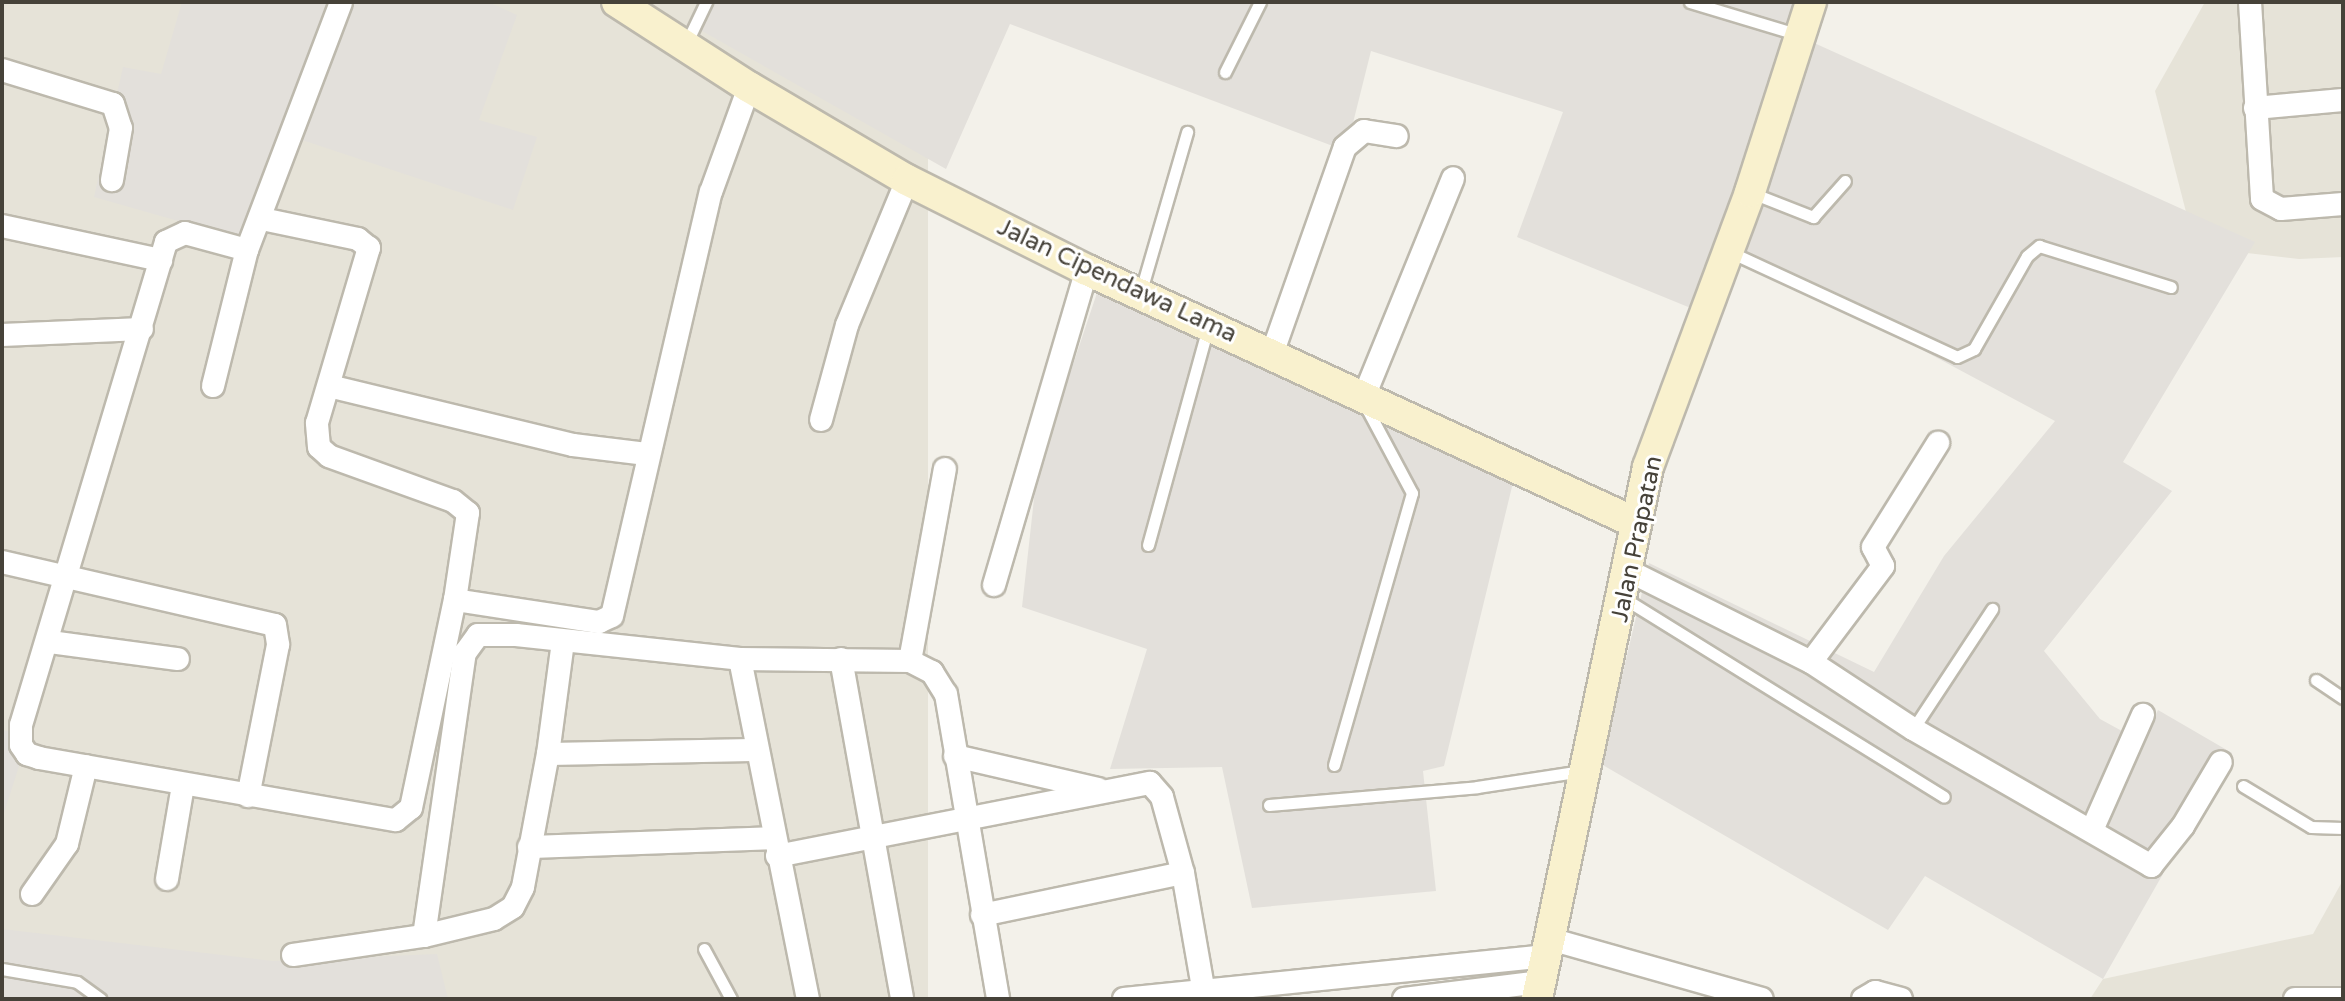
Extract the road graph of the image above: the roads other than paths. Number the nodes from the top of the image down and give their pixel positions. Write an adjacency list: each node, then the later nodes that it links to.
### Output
1 (341, 2): 23 (street)
2 (617, 2): 9 (street, Jalan Cipendawa Lama)
3 (706, 2): 9 (lane)
4 (1260, 2): 11 (lane)
5 (1690, 2): 8 (lane)
6 (1811, 2): 8 (street, Jalan Prapatan)
7 (2250, 2): 14 (street)
8 (1804, 37): 21 (street, Jalan Prapatan)
9 (685, 44): 12 (street, Jalan Cipendawa Lama)
10 (2, 70): 18 (street)
11 (1225, 72)
12 (749, 87): 19 (street, Jalan Cipendawa Lama); 40 (street)
13 (2343, 100): 14 (street)
14 (2255, 108): 22 (street)
15 (1187, 132): 30 (lane)
16 (1397, 136): 34 (street)
17 (1453, 178): 37 (street)
18 (112, 180)
19 (907, 180): 28 (street, Jalan Cipendawa Lama); 38 (street)
20 (1845, 181): 21 (lane)
21 (1750, 192): 26 (street, Jalan Prapatan)
22 (2343, 204)
23 (262, 219): 25 (street); 36 (street)
24 (2, 226): 27 (street)
25 (247, 250): 27 (street); 35 (street)
26 (1728, 251): 29 (lane); 42 (street, Jalan Prapatan)
27 (161, 260): 32 (street)
28 (1087, 270): 30 (street, Jalan Cipendawa Lama); 46 (street)
29 (2171, 287)
30 (1139, 294): 31 (street, Jalan Cipendawa Lama)
31 (1208, 326): 34 (street, Jalan Cipendawa Lama); 43 (lane)
32 (142, 329): 33 (street); 45 (street)
33 (2, 335)
34 (1272, 354): 37 (street, Jalan Cipendawa Lama)
35 (213, 386)
36 (329, 386): 40 (street); 48 (street)
37 (1365, 394): 42 (street, Jalan Cipendawa Lama); 65 (lane)
38 (821, 420)
39 (1938, 443): 56 (street)
40 (646, 454): 48 (street)
41 (945, 469): 55 (street)
42 (1636, 523): 47 (street, Jalan Prapatan)
43 (1148, 545)
44 (2, 562): 45 (street)
45 (68, 578): 51 (street); 71 (street)
46 (994, 585)
47 (1626, 585): 56 (street); 67 (street, Jalan Prapatan); 72 (lane)
48 (455, 600): 71 (street)
49 (1992, 609): 60 (lane)
50 (563, 641): 53 (street); 62 (street); 84 (street)
51 (50, 642): 52 (street); 66 (street)
52 (178, 659)
53 (740, 659): 54 (street); 61 (street)
54 (841, 659): 55 (street); 77 (street)
55 (910, 661): 63 (street)
56 (1811, 662): 60 (street)
57 (2316, 680): 58 (lane)
58 (2343, 698)
59 (2143, 715): 76 (street)
60 (1913, 729): 76 (street)
61 (754, 750): 62 (street); 79 (street)
62 (548, 754): 78 (street)
63 (955, 756): 70 (street); 74 (street)
64 (2221, 762): 76 (street)
65 (1334, 765)
66 (86, 766): 68 (street); 82 (street)
67 (1588, 770): 73 (lane); 88 (street, Jalan Prapatan)
68 (183, 785): 71 (street); 81 (street)
69 (2243, 786): 75 (lane)
70 (1106, 790): 74 (street); 80 (street)
71 (248, 796)
72 (1944, 797)
73 (1269, 805)
74 (965, 819): 77 (street); 83 (street)
75 (2343, 828)
76 (2092, 830)
77 (874, 838): 79 (street); 95 (street)
78 (529, 847): 79 (street); 84 (street)
79 (775, 847): 94 (street)
80 (1183, 873): 83 (street); 90 (street)
81 (167, 879)
82 (32, 894)
83 (982, 915): 96 (street)
84 (424, 936): 86 (street)
85 (704, 949): 93 (lane)
86 (293, 955)
87 (2, 969): 92 (lane)
88 (1544, 969): 89 (street); 98 (street); 99 (street)
89 (1365, 988): 90 (street)
90 (1204, 995): 91 (street)
91 (1165, 998): 97 (street)
92 (100, 999)
93 (731, 999)
94 (808, 999)
95 (902, 999)
96 (998, 999)
97 (1124, 999)
98 (1404, 999)
99 (1762, 999)
100 (1863, 999): 101 (street)
101 (1901, 999)
102 (2295, 999): 103 (street)
103 (2343, 999)

